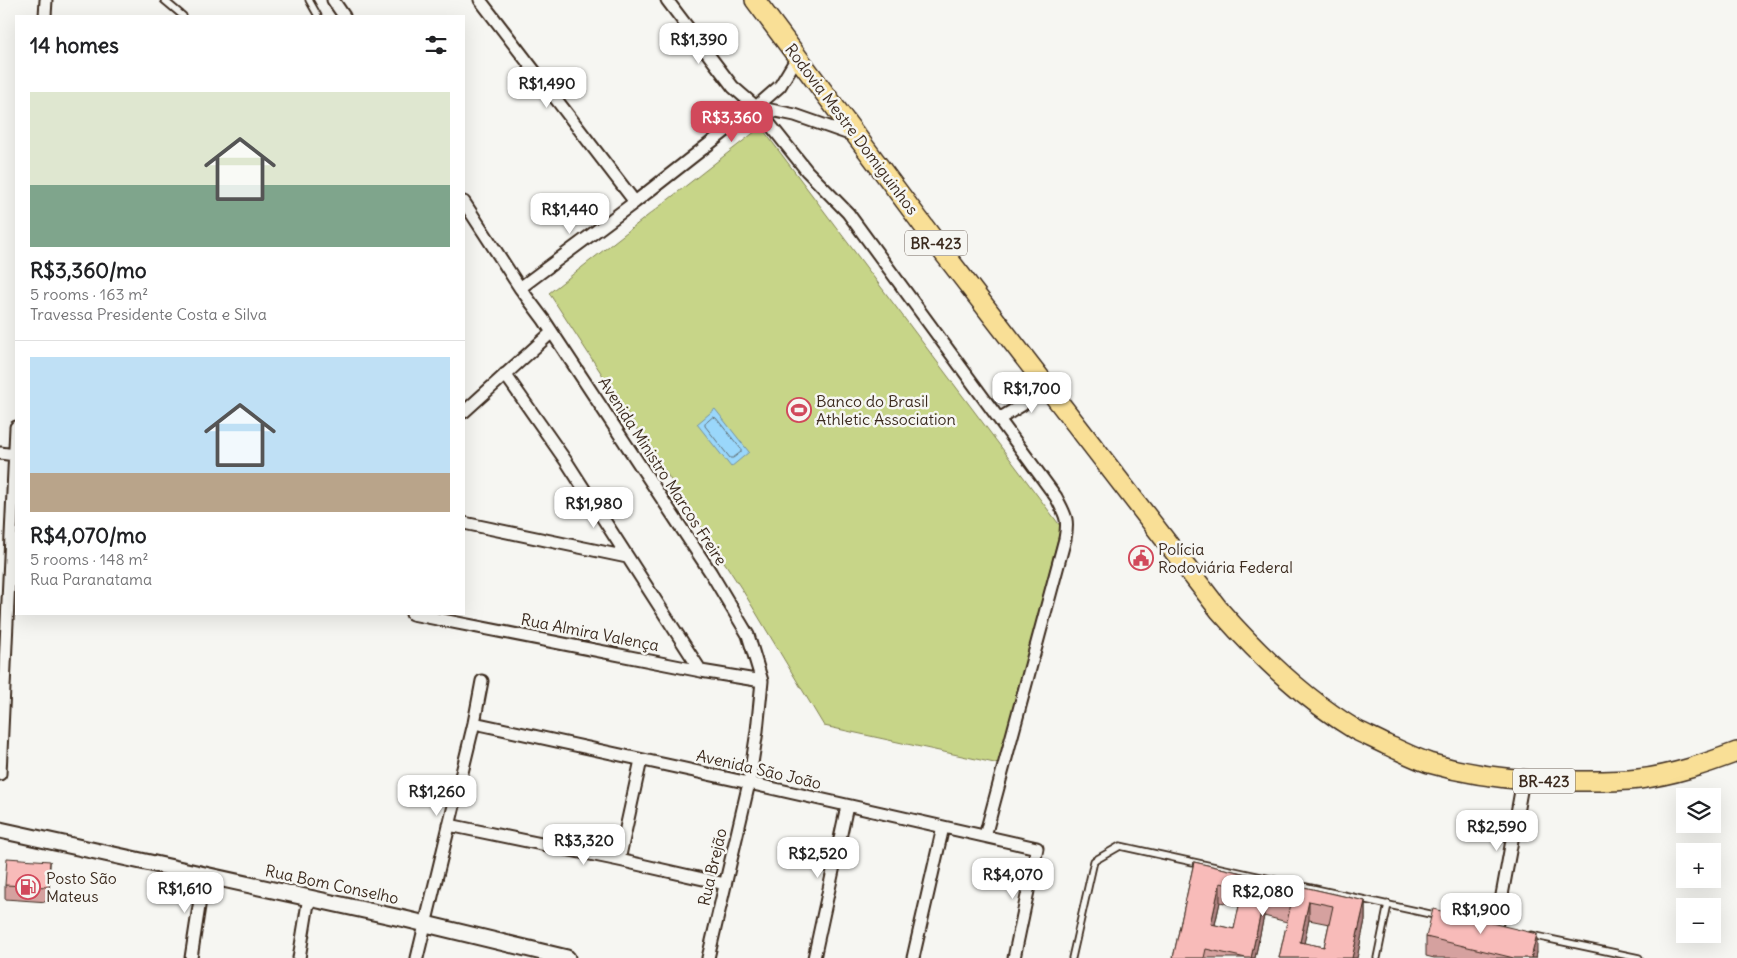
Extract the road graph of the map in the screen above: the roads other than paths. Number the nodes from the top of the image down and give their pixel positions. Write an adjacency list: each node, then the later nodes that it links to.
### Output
1 (46, 0): 8 (street)
2 (164, 0): 9 (lane)
3 (309, 0): 10 (lane)
4 (333, 0): 11 (street)
5 (480, 0): 15 (street)
6 (666, 0): 13 (street)
7 (755, 0): 12 (main road, Rodovia Mestre Domiguinhos / BR-423)
8 (45, 15)
9 (182, 15)
10 (317, 15)
11 (343, 15)
12 (798, 56): 13 (street); 14 (main road, Rodovia Mestre Domiguinhos / BR-423)
13 (756, 107): 14 (street); 15 (street); 22 (street)
14 (858, 137): 20 (main road, Rodovia Mestre Domiguinhos / BR-423)
15 (635, 202): 17 (street)
16 (465, 204): 17 (street, Avenida Ministro Marcos Freire)
17 (520, 288): 18 (street, Avenida Ministro Marcos Freire)
18 (552, 332): 19 (street); 30 (street, Avenida Ministro Marcos Freire)
19 (505, 374): 21 (street); 26 (street)
20 (1041, 381): 22 (street); 35 (main road, Rodovia Mestre Domiguinhos / BR-423)
21 (465, 411)
22 (999, 419): 41 (street)
23 (0, 453): 24 (street)
24 (15, 455): 34 (street)
25 (465, 523): 26 (street)
26 (627, 558): 28 (street)
27 (417, 615): 28 (street, Rua Almira Valença)
28 (701, 671): 30 (street, Rua Almira Valença)
29 (482, 681): 31 (street)
30 (762, 681): 36 (street, Avenida Ministro Marcos Freire)
31 (474, 723): 33 (street, Avenida São João); 38 (street)
32 (1737, 752): 35 (main road, Rodovia Mestre Domiguinhos / BR-423)
33 (641, 760): 36 (street, Avenida São João); 42 (street)
34 (0, 774)
35 (1523, 780): 49 (street)
36 (749, 782): 37 (street, Avenida São João); 44 (street, Rua Brejão)
37 (847, 806): 39 (street, Avenida São João); 58 (street)
38 (449, 825): 42 (street); 48 (street)
39 (943, 827): 41 (street, Avenida São João); 59 (street)
40 (0, 830): 43 (street, Rua Bom Conselho)
41 (985, 836): 60 (street, Avenida São João)
42 (618, 860): 44 (street)
43 (204, 874): 45 (street, Rua Bom Conselho); 53 (street)
44 (725, 884): 57 (street, Rua Brejão)
45 (309, 897): 48 (street, Rua Bom Conselho); 54 (street)
46 (1388, 904): 47 (lane); 61 (lane); 62 (lane)
47 (1442, 916)
48 (426, 924): 51 (street, Rua Bom Conselho); 55 (street)
49 (1496, 928)
50 (1525, 934): 52 (lane)
51 (526, 954): 56 (street, Rua Bom Conselho)
52 (1611, 955): 63 (lane)
53 (191, 958)
54 (299, 958)
55 (417, 958)
56 (567, 958)
57 (708, 958)
58 (814, 958)
59 (913, 958)
60 (1014, 958)
61 (1072, 958)
62 (1376, 958)
63 (1639, 958)

